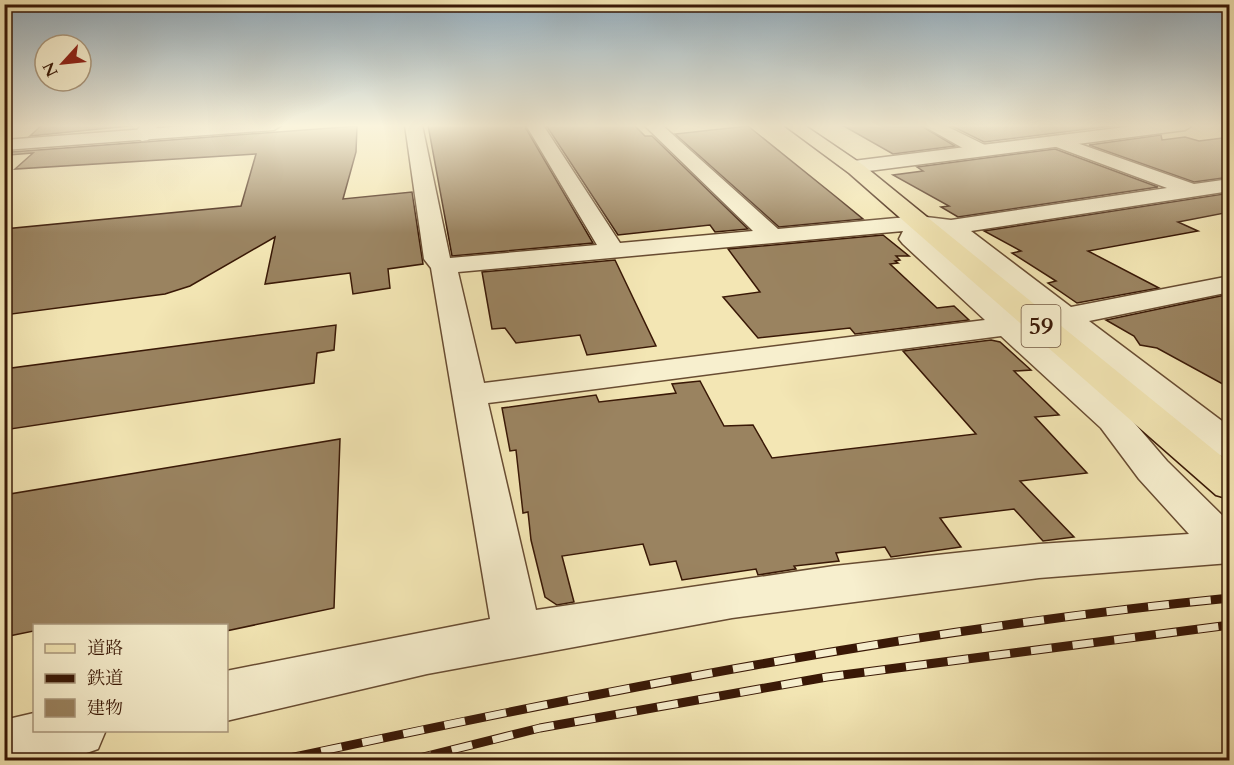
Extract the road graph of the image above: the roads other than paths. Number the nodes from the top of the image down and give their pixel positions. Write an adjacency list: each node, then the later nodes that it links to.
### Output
1 (419, 161): 15 (street)
2 (557, 161): 14 (street)
3 (690, 161): 13 (street)
4 (844, 161): 7 (main road, 59)
5 (904, 161): 7 (street)
6 (1111, 161): 9 (street)
7 (853, 167): 11 (main road, 59)
8 (1230, 185): 9 (street)
9 (1191, 190): 10 (street); 12 (street)
10 (1230, 205)
11 (918, 223): 12 (street); 13 (street); 18 (street); 21 (main road, 59)
12 (951, 227): 17 (street)
13 (771, 236): 14 (street)
14 (613, 250): 15 (street)
15 (444, 266): 19 (street)
16 (1230, 284): 17 (street)
17 (1065, 317): 20 (street)
18 (1010, 326): 19 (street); 22 (street)
19 (469, 395): 22 (street)
20 (1230, 446)
21 (1230, 485)
22 (518, 634): 23 (street)
23 (228, 696)
24 (71, 732): 25 (street)
25 (4, 748)

